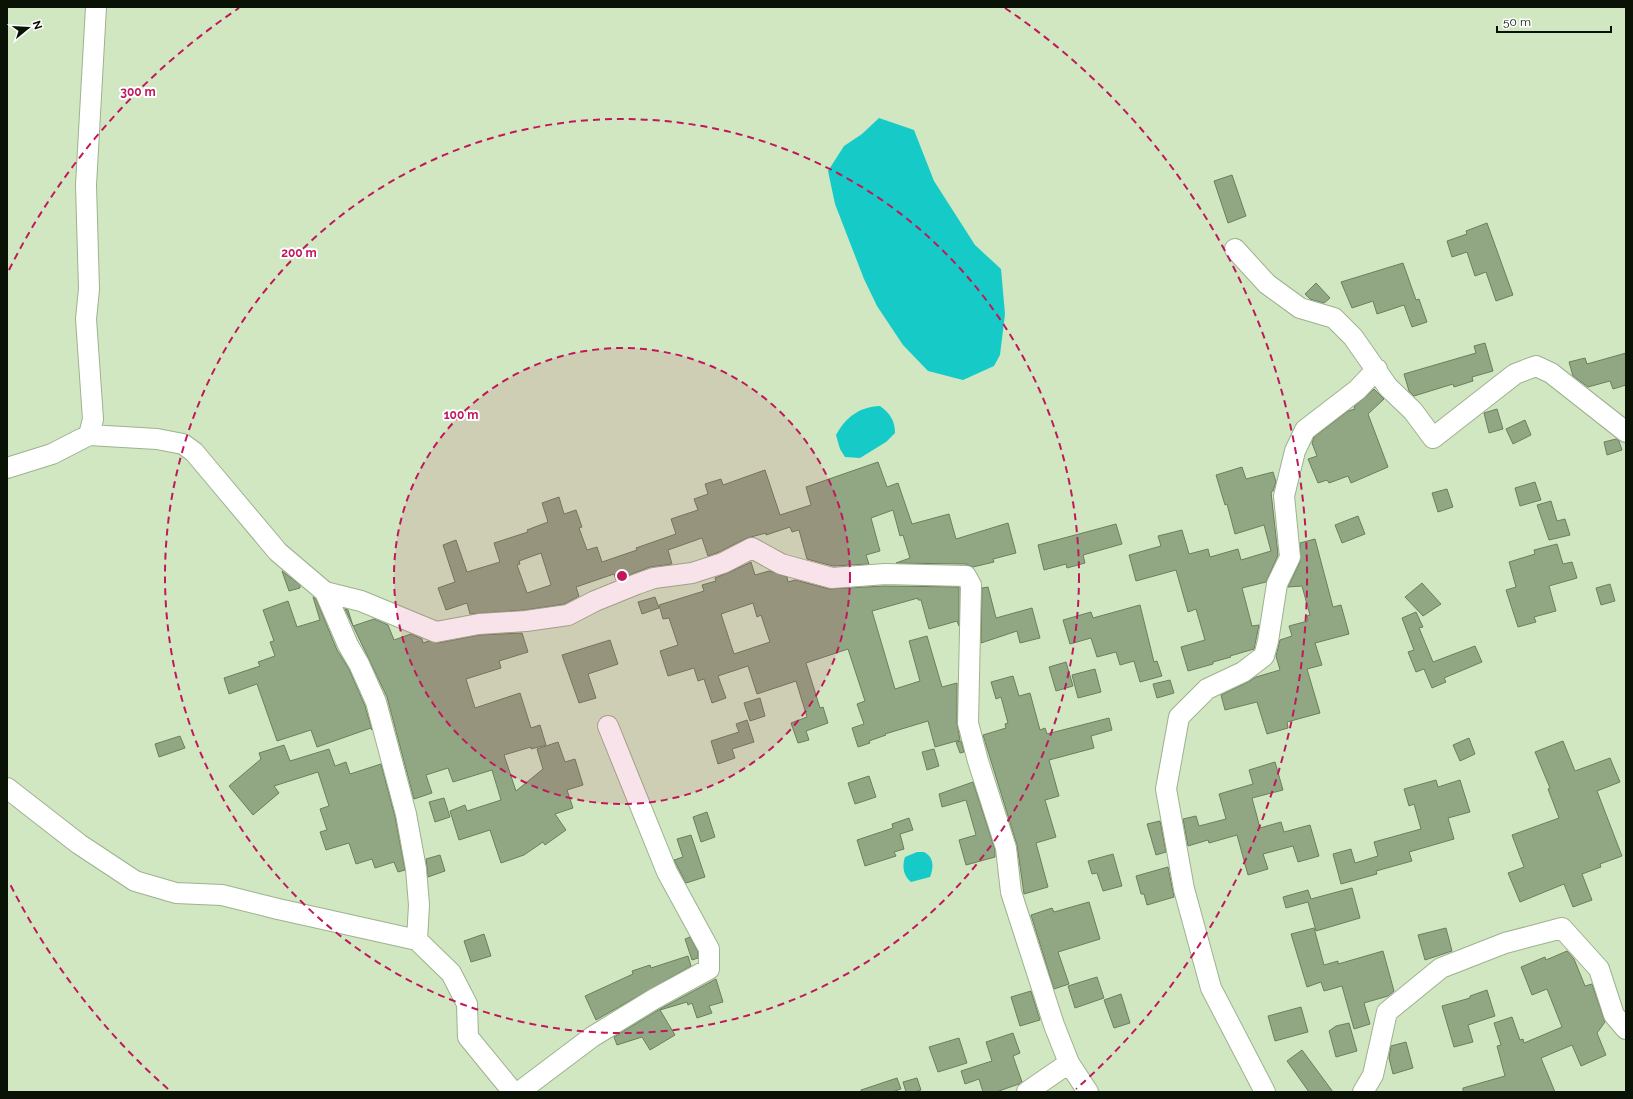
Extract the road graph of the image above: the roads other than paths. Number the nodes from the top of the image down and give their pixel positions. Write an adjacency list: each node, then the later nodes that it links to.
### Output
1 (96, 7): 5 (street)
2 (1235, 249): 3 (street)
3 (1377, 369): 4 (street); 17 (street)
4 (1626, 432)
5 (89, 435): 6 (street); 7 (street)
6 (7, 468)
7 (326, 592): 10 (street); 12 (street)
8 (608, 726): 14 (street)
9 (7, 788): 10 (street)
10 (417, 940): 13 (street)
11 (1626, 1029): 18 (street)
12 (1069, 1063): 15 (street); 16 (street)
13 (513, 1092)
14 (519, 1092)
15 (1028, 1092)
16 (1088, 1092)
17 (1265, 1092)
18 (1363, 1092)

